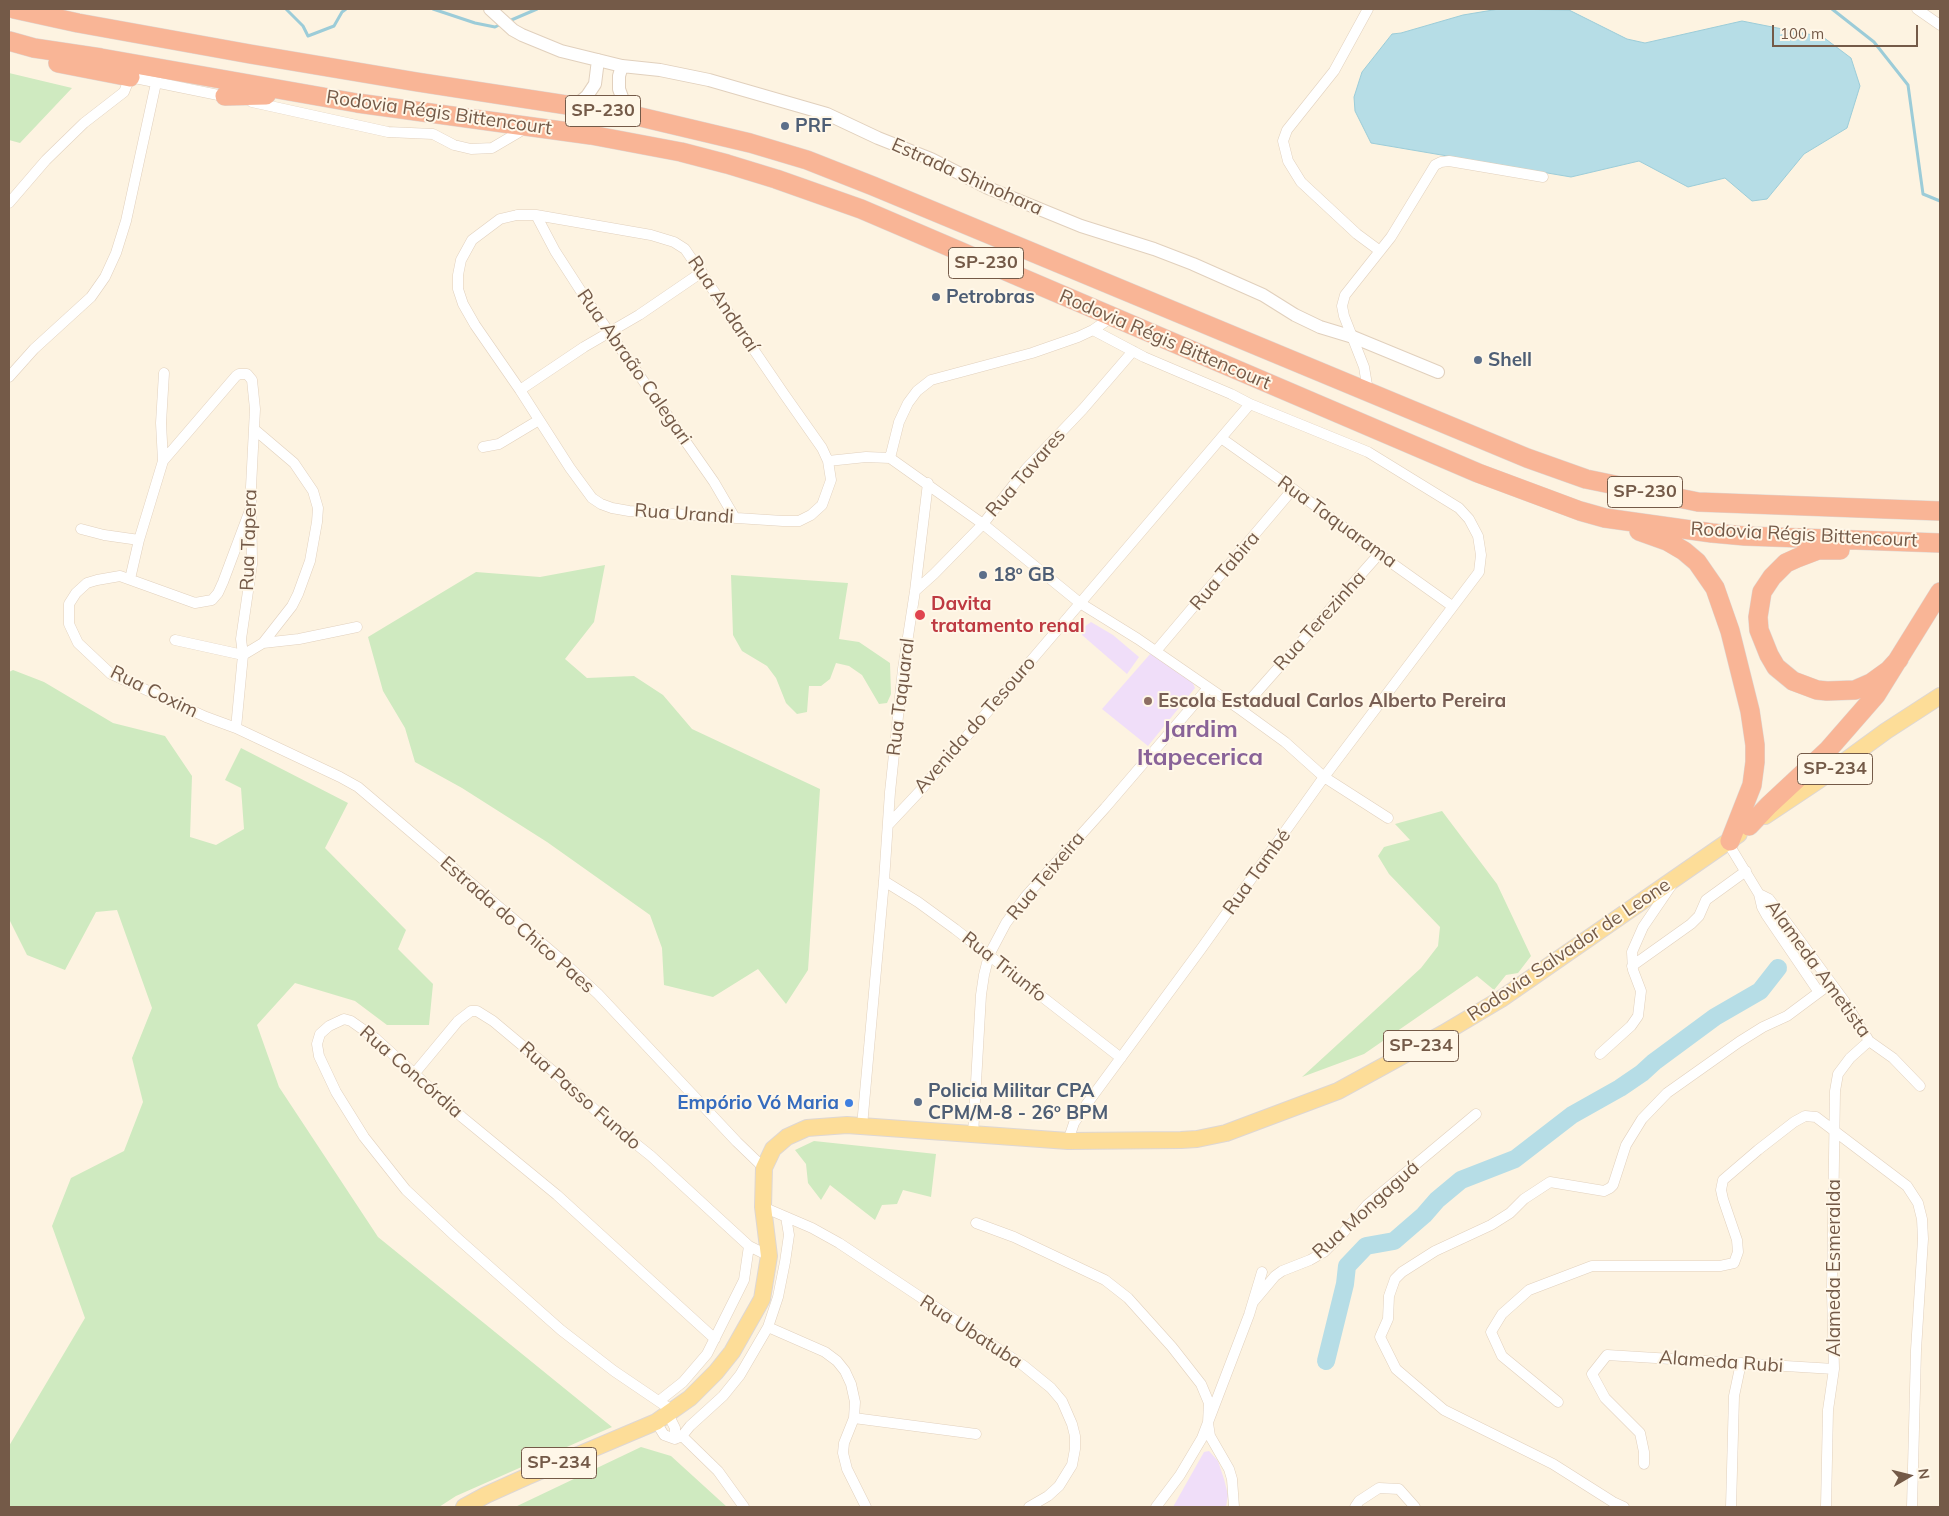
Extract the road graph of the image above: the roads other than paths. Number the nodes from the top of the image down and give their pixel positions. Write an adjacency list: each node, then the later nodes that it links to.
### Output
1 (14, 9): 14 (highway, Rodovia Régis Bittencourt / SP-230)
2 (490, 9): 8 (street, Estrada Shinohara)
3 (1368, 9): 20 (street)
4 (1917, 9): 5 (street)
5 (1940, 25)
6 (9, 41): 7 (highway, Rodovia Régis Bittencourt / SP-230)
7 (34, 48): 10 (highway); 13 (highway, Rodovia Régis Bittencourt / SP-230)
8 (598, 60): 9 (street, Estrada Shinohara); 14 (street)
9 (622, 66): 15 (street); 25 (street, Estrada Shinohara)
10 (130, 78): 11 (street); 18 (street)
11 (156, 83): 12 (street); 29 (street)
12 (224, 96): 13 (highway); 16 (street)
13 (357, 103): 16 (highway, Rodovia Régis Bittencourt / SP-230)
14 (575, 106): 15 (highway, Rodovia Régis Bittencourt / SP-230)
15 (632, 115): 31 (highway, Rodovia Régis Bittencourt / SP-230)
16 (530, 126): 22 (highway, Rodovia Régis Bittencourt / SP-230)
17 (1543, 177): 20 (street)
18 (9, 203)
19 (536, 214): 21 (street, Rua Andaraí); 24 (street, Rua Abraão Calegari); 30 (street, Rua Andaraí)
20 (1380, 251): 25 (street)
21 (702, 272): 24 (street); 39 (street, Rua Andaraí)
22 (1112, 317): 23 (street); 45 (highway, Rodovia Régis Bittencourt / SP-230)
23 (1093, 330): 26 (street, Rua També); 37 (street)
24 (610, 333): 30 (street); 44 (street, Rua Abraão Calegari)
25 (1354, 337): 27 (street, Estrada Shinohara); 31 (street)
26 (1133, 351): 32 (street, Rua També); 46 (street, Rua Tavares)
27 (1438, 372)
28 (164, 373): 38 (street)
29 (9, 377)
30 (520, 390): 33 (street, Rua Urandi)
31 (1368, 391): 43 (highway, Rodovia Régis Bittencourt / SP-230)
32 (1250, 404): 35 (street, Avenida do Tesouro); 55 (street, Rua També)
33 (539, 420): 36 (street); 44 (street, Rua Urandi)
34 (254, 429): 38 (street, Rua Tapera); 42 (street, Rua Tapera); 58 (street)
35 (1221, 438): 41 (street, Rua Taquarama); 54 (street, Avenida do Tesouro)
36 (483, 447)
37 (890, 458): 39 (street); 40 (street)
38 (163, 461): 48 (street)
39 (828, 461): 44 (street, Rua Urandi)
40 (928, 483): 46 (street); 52 (street, Rua Taquaral)
41 (1293, 489): 50 (street, Rua Taquarama); 59 (street, Rua Tabira)
42 (250, 510): 51 (street, Rua Coxim); 60 (street, Rua Tapera)
43 (1940, 512)
44 (735, 518)
45 (1606, 518): 49 (highway, Rodovia Régis Bittencourt / SP-230); 70 (highway)
46 (983, 524): 52 (street, Rua Tavares); 54 (street)
47 (80, 529): 48 (street)
48 (139, 540): 51 (street)
49 (1940, 544): 61 (highway)
50 (1379, 554): 55 (street, Rua Taquarama); 64 (street, Rua Terezinha)
51 (130, 579): 65 (street, Rua Coxim)
52 (915, 591): 68 (street, Rua Taquaral)
53 (1936, 600): 61 (highway)
54 (1080, 603): 59 (street); 68 (street, Avenida do Tesouro)
55 (1452, 606): 66 (street, Rua També)
56 (357, 627): 58 (street)
57 (176, 640): 60 (street)
58 (263, 643): 60 (street)
59 (1156, 651): 62 (street)
60 (243, 655): 65 (street, Rua Tapera)
61 (1899, 659): 69 (highway)
62 (1208, 688): 64 (street); 75 (street, Rua Teixeira)
63 (1940, 696): 69 (main road, Rodovia Salvador de Leone / SP-234)
64 (1241, 710): 66 (street)
65 (236, 728): 89 (street, Estrada do Chico Paes)
66 (1324, 776): 67 (street); 81 (street, Rua També)
67 (1388, 818)
68 (889, 824): 73 (street, Rua Taquaral)
69 (1749, 826): 70 (main road, Rodovia Salvador de Leone / SP-234)
70 (1729, 842): 71 (street, Alameda Ametista); 72 (main road, Rodovia Salvador de Leone / SP-234)
71 (1746, 871): 74 (street, Alameda Ametista); 76 (street)
72 (1679, 875): 76 (street); 88 (main road, Rodovia Salvador de Leone / SP-234)
73 (884, 881): 75 (street, Rua Triunfo); 85 (street, Rua Taquaral)
74 (1759, 894): 77 (street, Alameda Ametista); 78 (street, Alameda Ametista)
75 (990, 956): 81 (street, Rua Triunfo); 87 (street, Rua Teixeira)
76 (1632, 966): 80 (street)
77 (1830, 984): 78 (street); 79 (street, Alameda Ametista)
78 (1818, 991): 116 (street)
79 (1869, 1041): 83 (street, Alameda Ametista); 86 (street, Alameda Esmeralda)
80 (1600, 1054)
81 (1121, 1058): 88 (street, Rua També)
82 (414, 1074): 93 (street, Rua Passo Fundo); 98 (street, Rua Concórdia); 102 (street, Rua Concórdia)
83 (1920, 1086)
84 (1476, 1114): 96 (street, Rua Mongaguá)
85 (862, 1126): 87 (main road, Rodovia Salvador de Leone / SP-234); 89 (main road, Rodovia Salvador de Leone / SP-234)
86 (1835, 1130): 100 (street, Alameda Esmeralda); 101 (street); 119 (street)
87 (973, 1135): 88 (main road, Rodovia Salvador de Leone / SP-234)
88 (1068, 1142)
89 (764, 1168): 90 (main road, Rodovia Salvador de Leone / SP-234)
90 (763, 1207): 91 (street, Rua Ubatuba); 94 (main road, Rodovia Salvador de Leone / SP-234)
91 (786, 1217): 97 (street); 112 (street, Rua Ubatuba)
92 (976, 1223): 104 (street)
93 (749, 1246): 94 (street, Rua Passo Fundo); 98 (street)
94 (769, 1256): 102 (main road, Rodovia Salvador de Leone / SP-234)
95 (1262, 1272): 96 (street, Rua Mongaguá)
96 (1254, 1301): 104 (street, Rua Mongaguá)
97 (768, 1326): 103 (street); 106 (street)
98 (715, 1339): 102 (street)
99 (1741, 1363): 100 (street, Alameda Rubi); 107 (street, Alameda Rubi); 117 (street)
100 (1834, 1369): 118 (street, Alameda Esmeralda)
101 (1558, 1402)
102 (664, 1412): 106 (street); 109 (main road, Rodovia Salvador de Leone / SP-234)
103 (854, 1418): 105 (street); 111 (street)
104 (1208, 1423): 113 (street, Rua Mongaguá); 114 (street)
105 (976, 1434)
106 (678, 1438): 110 (street)
107 (1644, 1464)
108 (1357, 1504): 115 (street)
109 (464, 1507)
110 (744, 1507)
111 (866, 1507)
112 (1029, 1507)
113 (1156, 1507)
114 (1234, 1507)
115 (1415, 1507)
116 (1624, 1507)
117 (1731, 1507)
118 (1826, 1507)
119 (1912, 1507)

